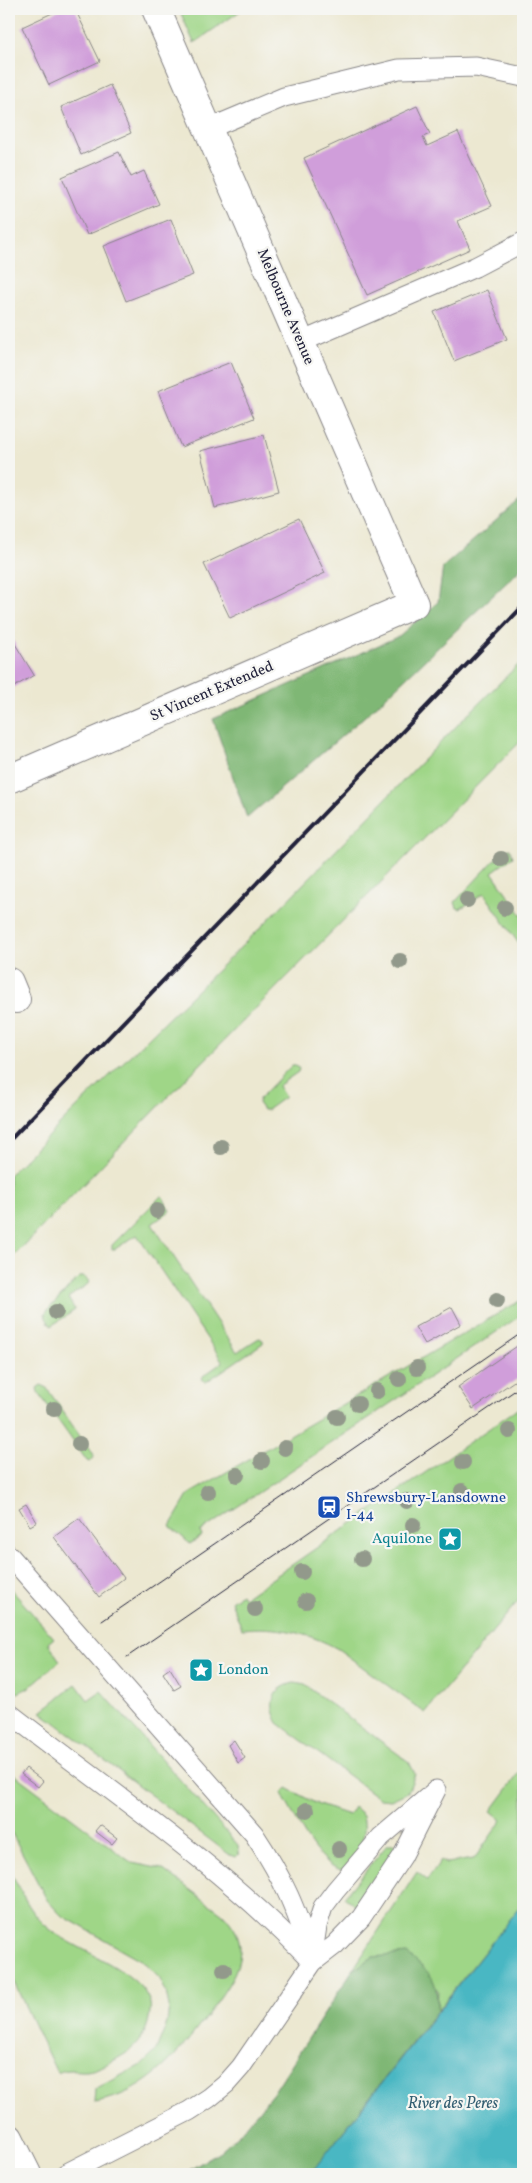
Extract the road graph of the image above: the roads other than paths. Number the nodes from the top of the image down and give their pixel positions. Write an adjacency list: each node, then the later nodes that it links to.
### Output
1 (156, 9): 3 (street, Melbourne Avenue)
2 (523, 78): 3 (lane)
3 (208, 129): 5 (street, Melbourne Avenue)
4 (523, 242): 5 (lane)
5 (301, 342): 6 (street, Melbourne Avenue)
6 (414, 604): 7 (street, St Vincent Extended)
7 (9, 779)
8 (9, 1555): 10 (lane)
9 (9, 1713): 10 (lane)
10 (312, 1962): 10 (lane); 13 (lane)
11 (9, 2138): 12 (street)
12 (26, 2174)
13 (65, 2174)

